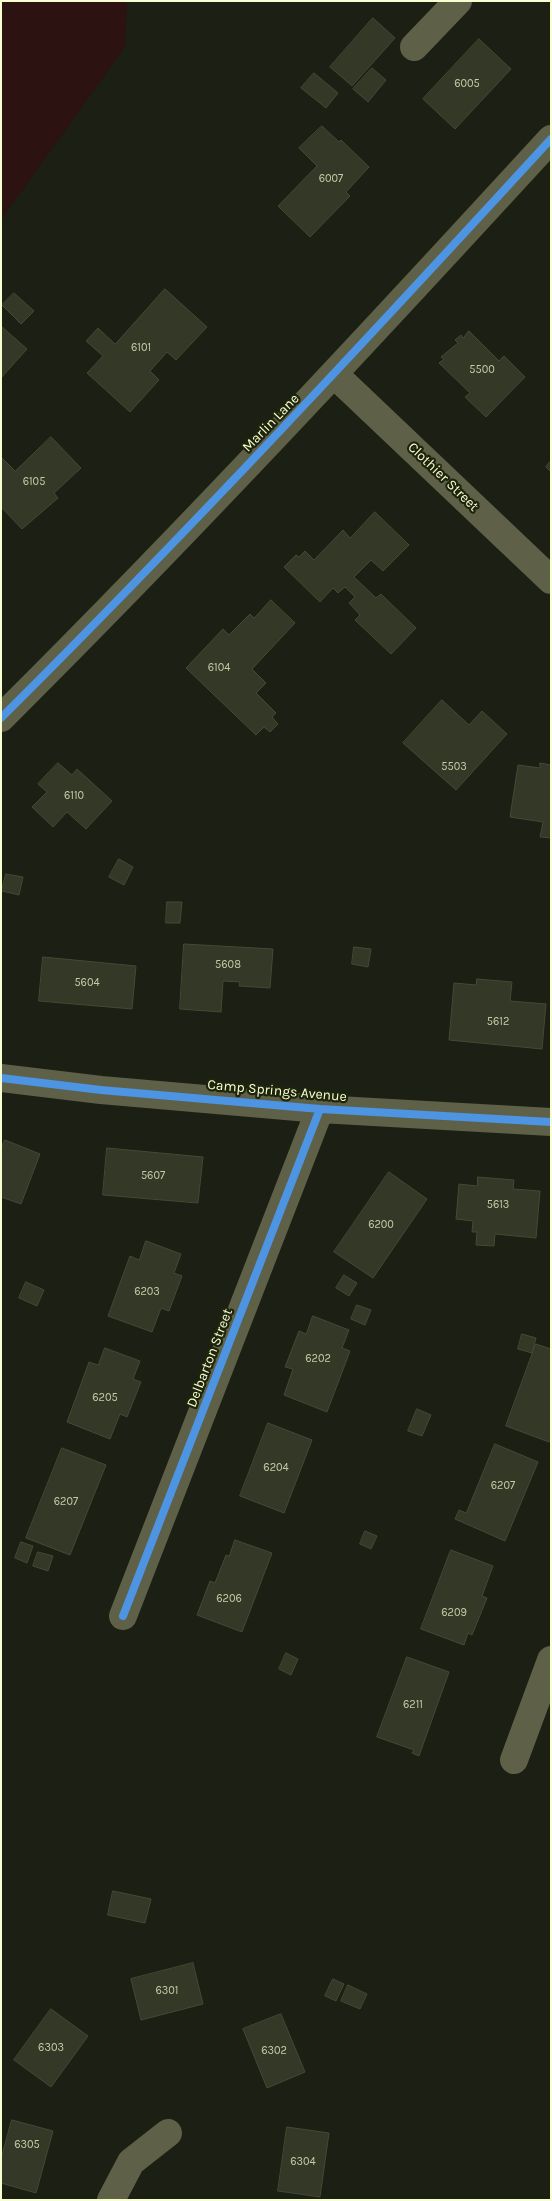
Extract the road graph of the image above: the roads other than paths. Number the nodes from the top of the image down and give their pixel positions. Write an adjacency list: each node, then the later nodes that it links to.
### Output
1 (458, 1): 2 (street)
2 (414, 47)
3 (551, 139): 4 (street, Marlin Lane)
4 (335, 375): 5 (street, Clothier Street); 6 (street, Marlin Lane)
5 (551, 580)
6 (1, 718)
7 (1, 1078): 8 (street, Camp Springs Avenue)
8 (320, 1109): 9 (street, Camp Springs Avenue); 10 (street, Delbarton Street)
9 (551, 1122)
10 (123, 1616)
11 (551, 1660): 12 (street)
12 (514, 1760)
13 (168, 2133): 14 (street)
14 (111, 2200)

